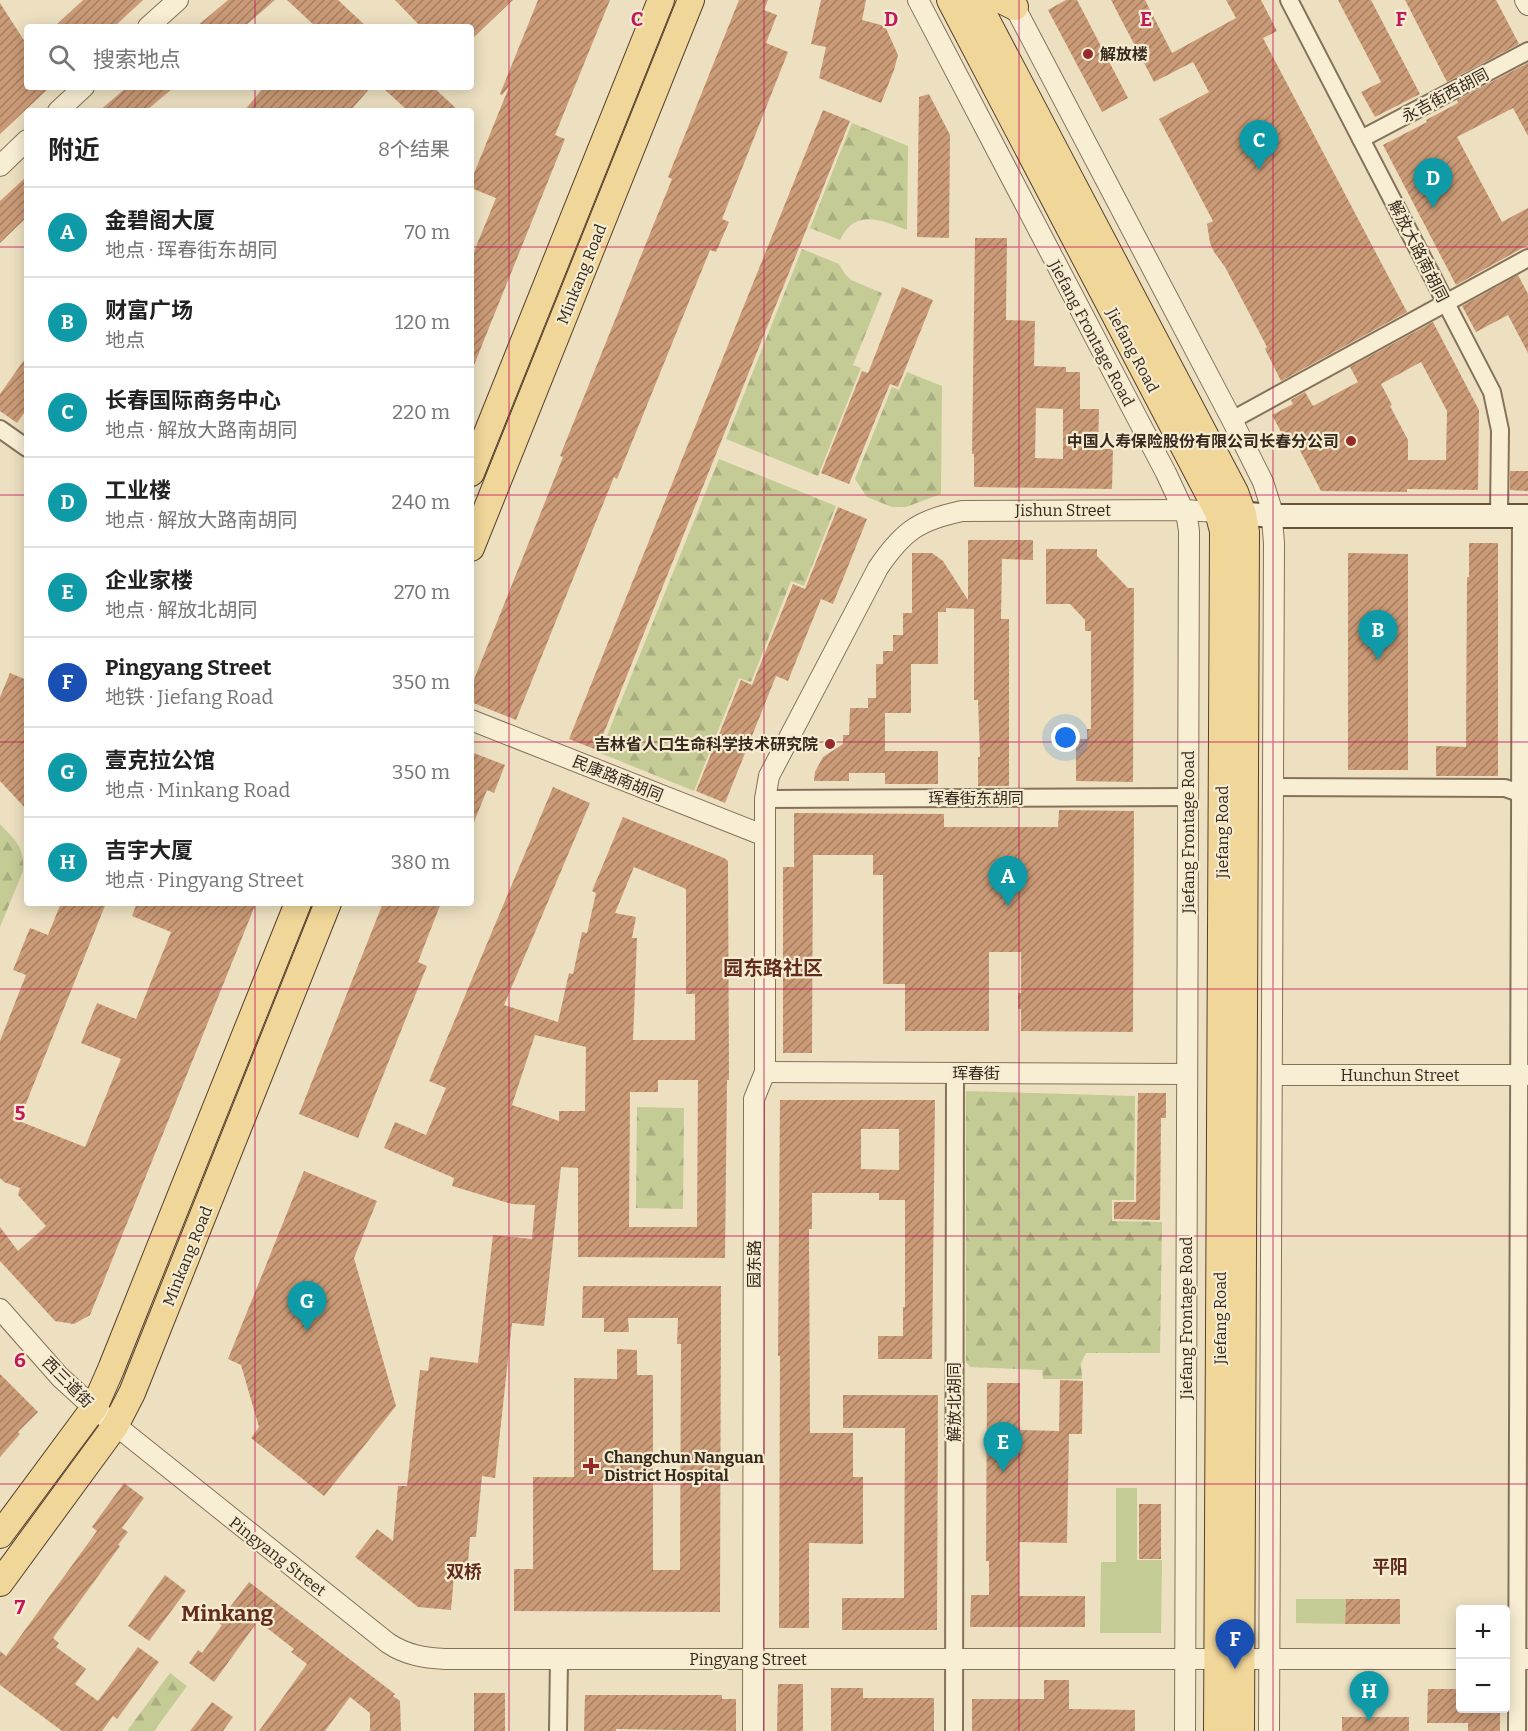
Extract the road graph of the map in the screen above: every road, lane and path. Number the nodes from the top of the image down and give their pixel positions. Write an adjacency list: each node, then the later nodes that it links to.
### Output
1 (178, 0): 11 (street)
2 (661, 0): 22 (main road, Minkang Road)
3 (691, 0): 29 (main road, Minkang Road)
4 (918, 0): 25 (street, Jiefang Frontage Road)
5 (950, 0): 26 (main road, Jiefang Road)
6 (976, 0): 26 (main road, Jiefang Road)
7 (1289, 0): 15 (street, 解放大路南胡同)
8 (1525, 0): 10 (street)
9 (1014, 2): 20 (street)
10 (1528, 5)
11 (151, 24)
12 (1528, 51): 15 (street, 永吉街西胡同)
13 (81, 90): 14 (street)
14 (66, 108)
15 (1361, 139): 19 (street, 解放大路南胡同)
16 (24, 143): 17 (street)
17 (0, 166)
18 (1528, 258): 19 (street)
19 (1446, 303): 20 (street); 28 (street, 解放大路南胡同)
20 (1232, 420): 27 (street)
21 (0, 429): 23 (street)
22 (478, 433): 24 (main road, Minkang Road)
23 (24, 446)
24 (474, 456)
25 (1183, 510): 26 (street, Jishun Street); 33 (street, Jiefang Frontage Road); 34 (street, Jishun Street)
26 (1231, 513): 27 (main road, Jishun Street); 54 (main road, Jiefang Road)
27 (1273, 516): 28 (main road, Jishun Street); 31 (street)
28 (1516, 516): 32 (street, 解放大路南胡同)
29 (474, 541)
30 (474, 721): 35 (street, 民康路南胡同)
31 (1273, 787): 32 (street); 41 (street)
32 (1524, 795): 42 (street, 解放大路南胡同)
33 (1188, 796): 34 (street, 珲春街东胡同); 40 (street, Jiefang Frontage Road)
34 (765, 799): 35 (street, 园东路)
35 (765, 836): 38 (street, 园东路)
36 (297, 906): 45 (main road, Minkang Road)
37 (327, 906): 46 (main road, Minkang Road)
38 (765, 1072): 39 (street, 珲春街); 52 (street, 园东路)
39 (955, 1073): 40 (street, 珲春街); 53 (street, 解放北胡同)
40 (1187, 1074): 49 (street, Jiefang Frontage Road)
41 (1272, 1075): 42 (street, Hunchun Street); 50 (street)
42 (1524, 1075): 44 (street, 解放大路南胡同)
43 (0, 1310): 45 (street, 西三道街)
44 (1523, 1363): 56 (street, 解放大路南胡同)
45 (94, 1408): 46 (street, 西三道街); 47 (main road, Minkang Road)
46 (115, 1426): 48 (main road, Minkang Road); 51 (street, Pingyang Street)
47 (0, 1535)
48 (0, 1583)
49 (1185, 1658): 53 (street, Pingyang Street); 54 (street, Pingyang Street); 60 (street, Jiefang Frontage Road)
50 (1270, 1658): 54 (street, Pingyang Street); 55 (street, Pingyang Street); 63 (street)
51 (559, 1659): 52 (street, Pingyang Street); 57 (street)
52 (753, 1659): 53 (street, Pingyang Street); 58 (street, 园东路)
53 (954, 1659): 59 (street, 解放北胡同)
54 (1230, 1659): 61 (main road, Jiefang Road); 62 (main road, Jiefang Road)
55 (1456, 1659)
56 (1517, 1659): 64 (street, 解放大路南胡同)
57 (558, 1731)
58 (753, 1731)
59 (954, 1731)
60 (1185, 1731)
61 (1217, 1731)
62 (1241, 1731)
63 (1269, 1731)
64 (1517, 1731)

